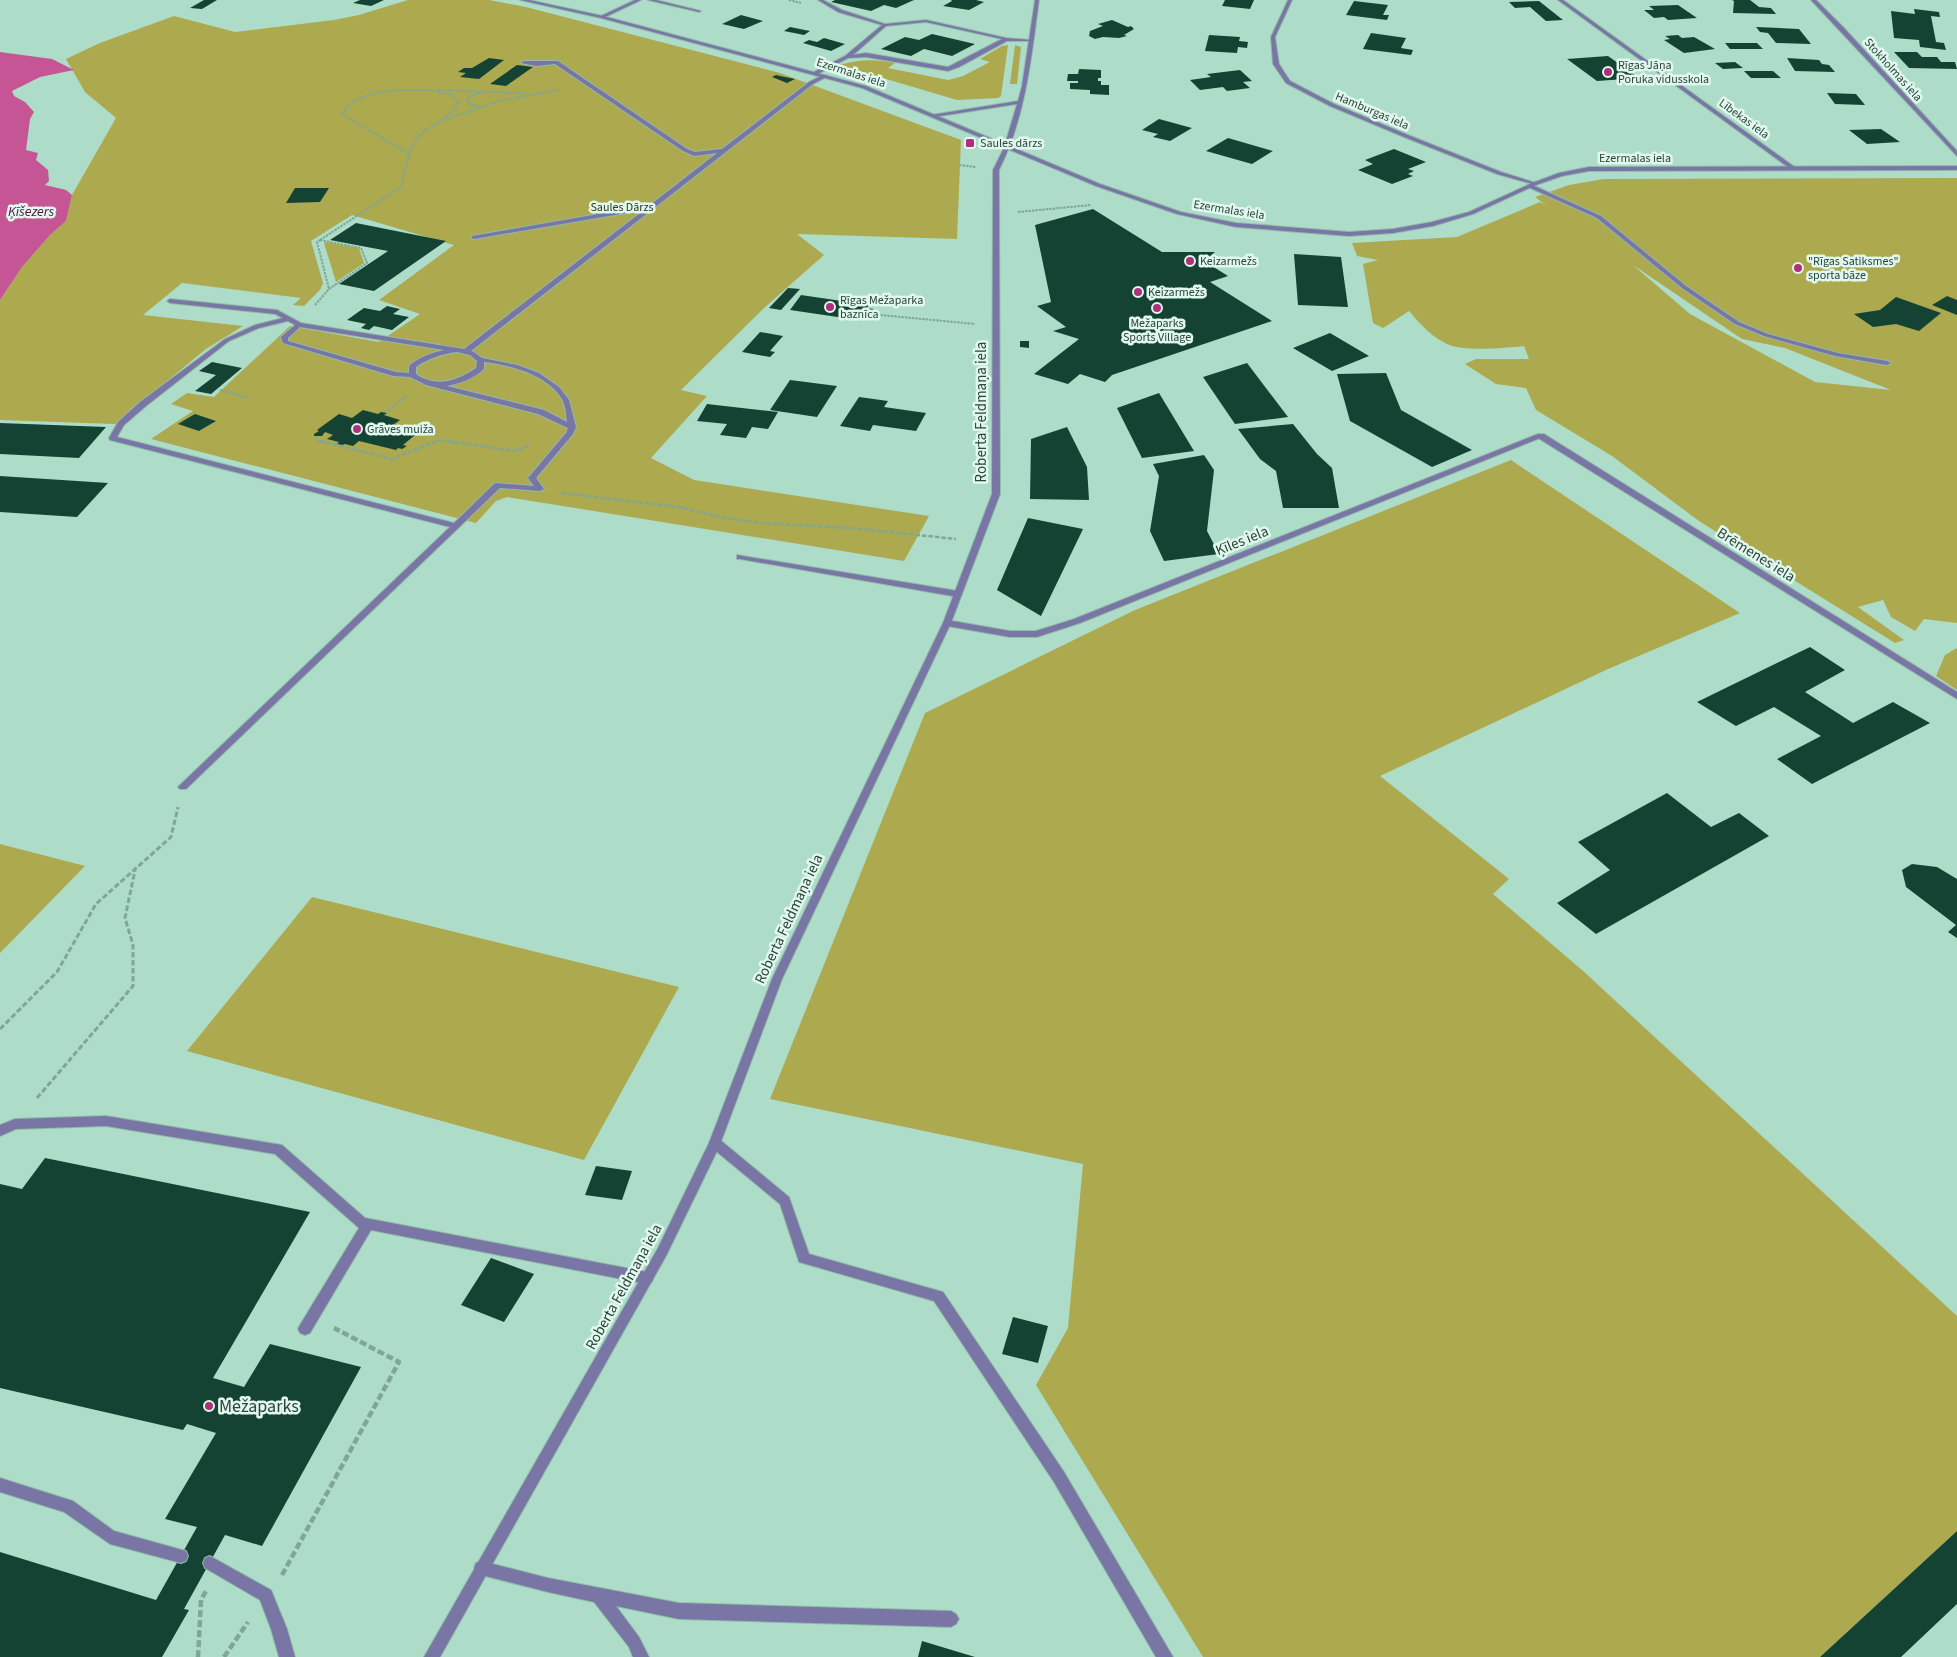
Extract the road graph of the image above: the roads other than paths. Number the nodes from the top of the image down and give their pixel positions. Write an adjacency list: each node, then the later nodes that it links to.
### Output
1 (522, 0): 10 (street, Ezermalas iela)
2 (640, 0): 10 (street)
3 (650, 0): 9 (street)
4 (820, 0): 11 (street)
5 (1036, 0): 13 (street, Roberta Feldmaņa iela)
6 (1290, 0): 25 (street, Hamburgas iela)
7 (1560, 0): 24 (street, Lībekas iela)
8 (1813, 0): 22 (street, Stokholmas iela)
9 (699, 11)
10 (601, 17): 16 (street, Ezermalas iela)
11 (885, 25): 12 (street); 14 (street)
12 (1006, 39): 13 (street); 14 (street)
13 (1030, 40): 18 (street, Roberta Feldmaņa iela)
14 (847, 57): 16 (street)
15 (524, 63): 21 (street)
16 (816, 72): 17 (street, Ezermalas iela)
17 (825, 76): 19 (street, Ezermalas iela); 21 (street)
18 (1021, 102): 19 (street); 20 (street, Roberta Feldmaņa iela)
19 (934, 115): 20 (street, Ezermalas iela)
20 (1007, 148): 25 (street, Ezermalas iela); 41 (street, Roberta Feldmaņa iela)
21 (726, 150): 26 (street)
22 (1957, 154)
23 (1957, 168): 24 (street, Ezermalas iela)
24 (1794, 169): 25 (street, Ezermalas iela)
25 (1532, 185): 34 (street, Hamburgas iela)
26 (651, 207): 27 (street); 32 (street)
27 (474, 237)
28 (170, 300): 29 (street)
29 (288, 318): 30 (street); 39 (street)
30 (299, 325): 31 (street); 35 (street)
31 (457, 350): 32 (street); 35 (street)
32 (466, 351): 33 (street)
33 (480, 360): 36 (street); 37 (street)
34 (1887, 363)
35 (412, 375): 36 (street)
36 (435, 385): 37 (street)
37 (570, 430): 39 (street)
38 (1540, 436): 42 (street, Ķīles iela); 43 (street, Brēmenes iela)
39 (456, 526): 44 (street)
40 (740, 557): 41 (street)
41 (958, 594): 42 (street, Roberta Feldmaņa iela)
42 (947, 623): 46 (street, Roberta Feldmaņa iela)
43 (1957, 696)
44 (182, 787)
45 (0, 1131): 47 (street)
46 (715, 1143): 48 (street, Roberta Feldmaņa iela); 59 (street)
47 (368, 1224): 48 (street); 49 (street)
48 (647, 1278): 53 (street, Roberta Feldmaņa iela)
49 (305, 1329)
50 (0, 1485): 51 (street)
51 (181, 1556)
52 (214, 1566): 56 (street)
53 (481, 1568): 54 (street); 57 (street, Roberta Feldmaņa iela)
54 (598, 1596): 55 (street); 58 (street)
55 (951, 1619)
56 (286, 1657)
57 (432, 1657)
58 (641, 1657)
59 (1165, 1657)

